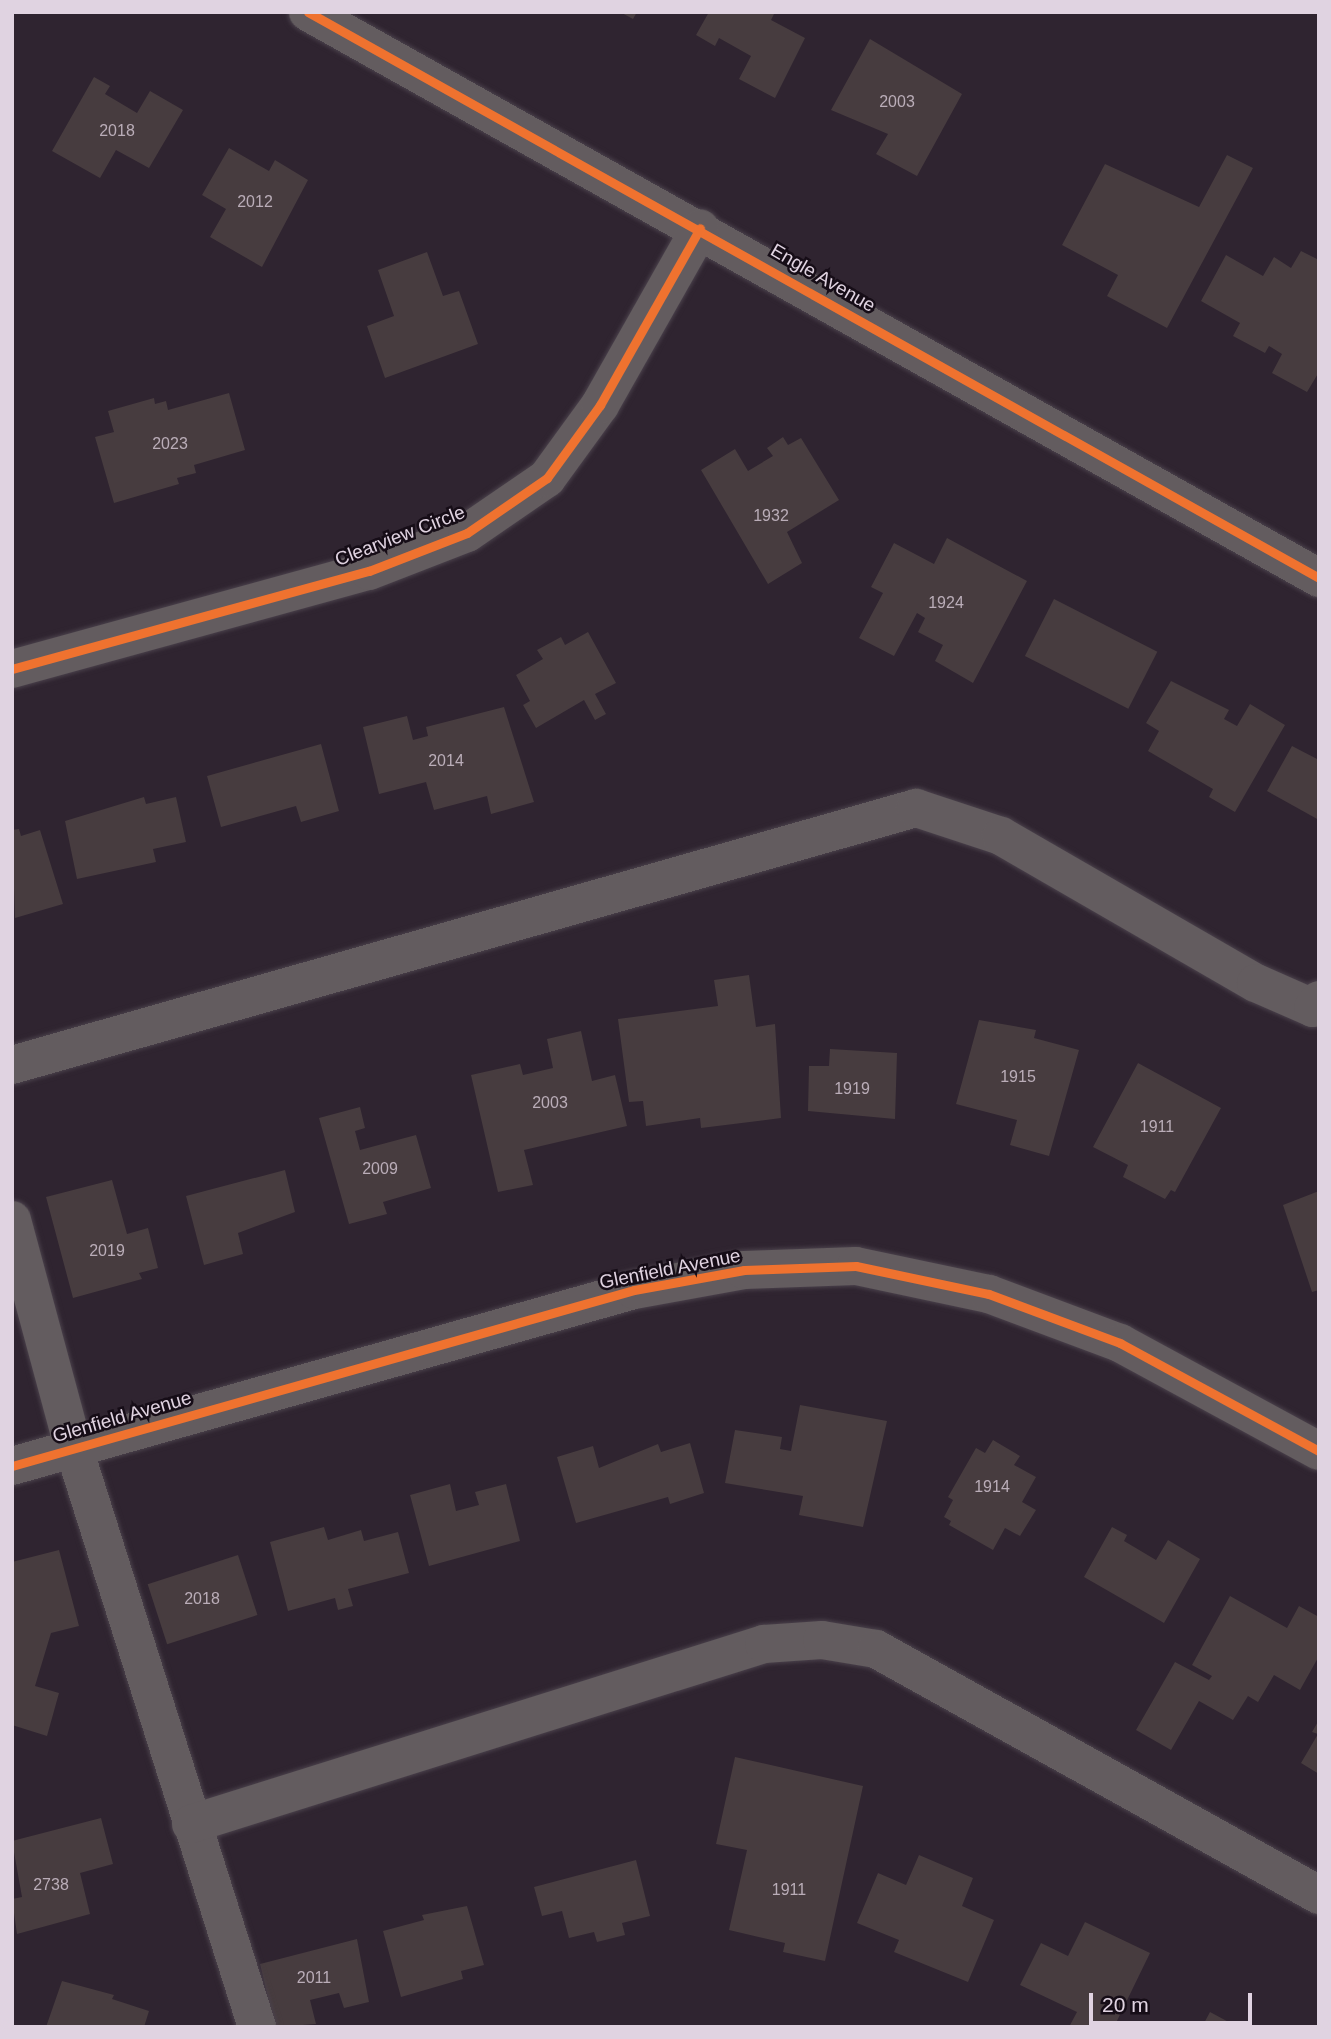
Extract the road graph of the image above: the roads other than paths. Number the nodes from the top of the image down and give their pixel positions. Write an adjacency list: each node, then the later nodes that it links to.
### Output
1 (307, 12): 2 (street, Engle Avenue)
2 (349, 22): 3 (street, Engle Avenue)
3 (700, 228): 4 (street, Engle Avenue); 5 (street, Clearview Circle)
4 (1319, 578)
5 (12, 669)
6 (1319, 1000): 7 (street)
7 (12, 1065)
8 (12, 1220): 9 (street)
9 (74, 1449): 10 (street, Glenfield Avenue); 11 (street, Glenfield Avenue); 12 (street)
10 (1319, 1451)
11 (12, 1466)
12 (191, 1824): 13 (street); 14 (street)
13 (1319, 1895)
14 (257, 2027)

